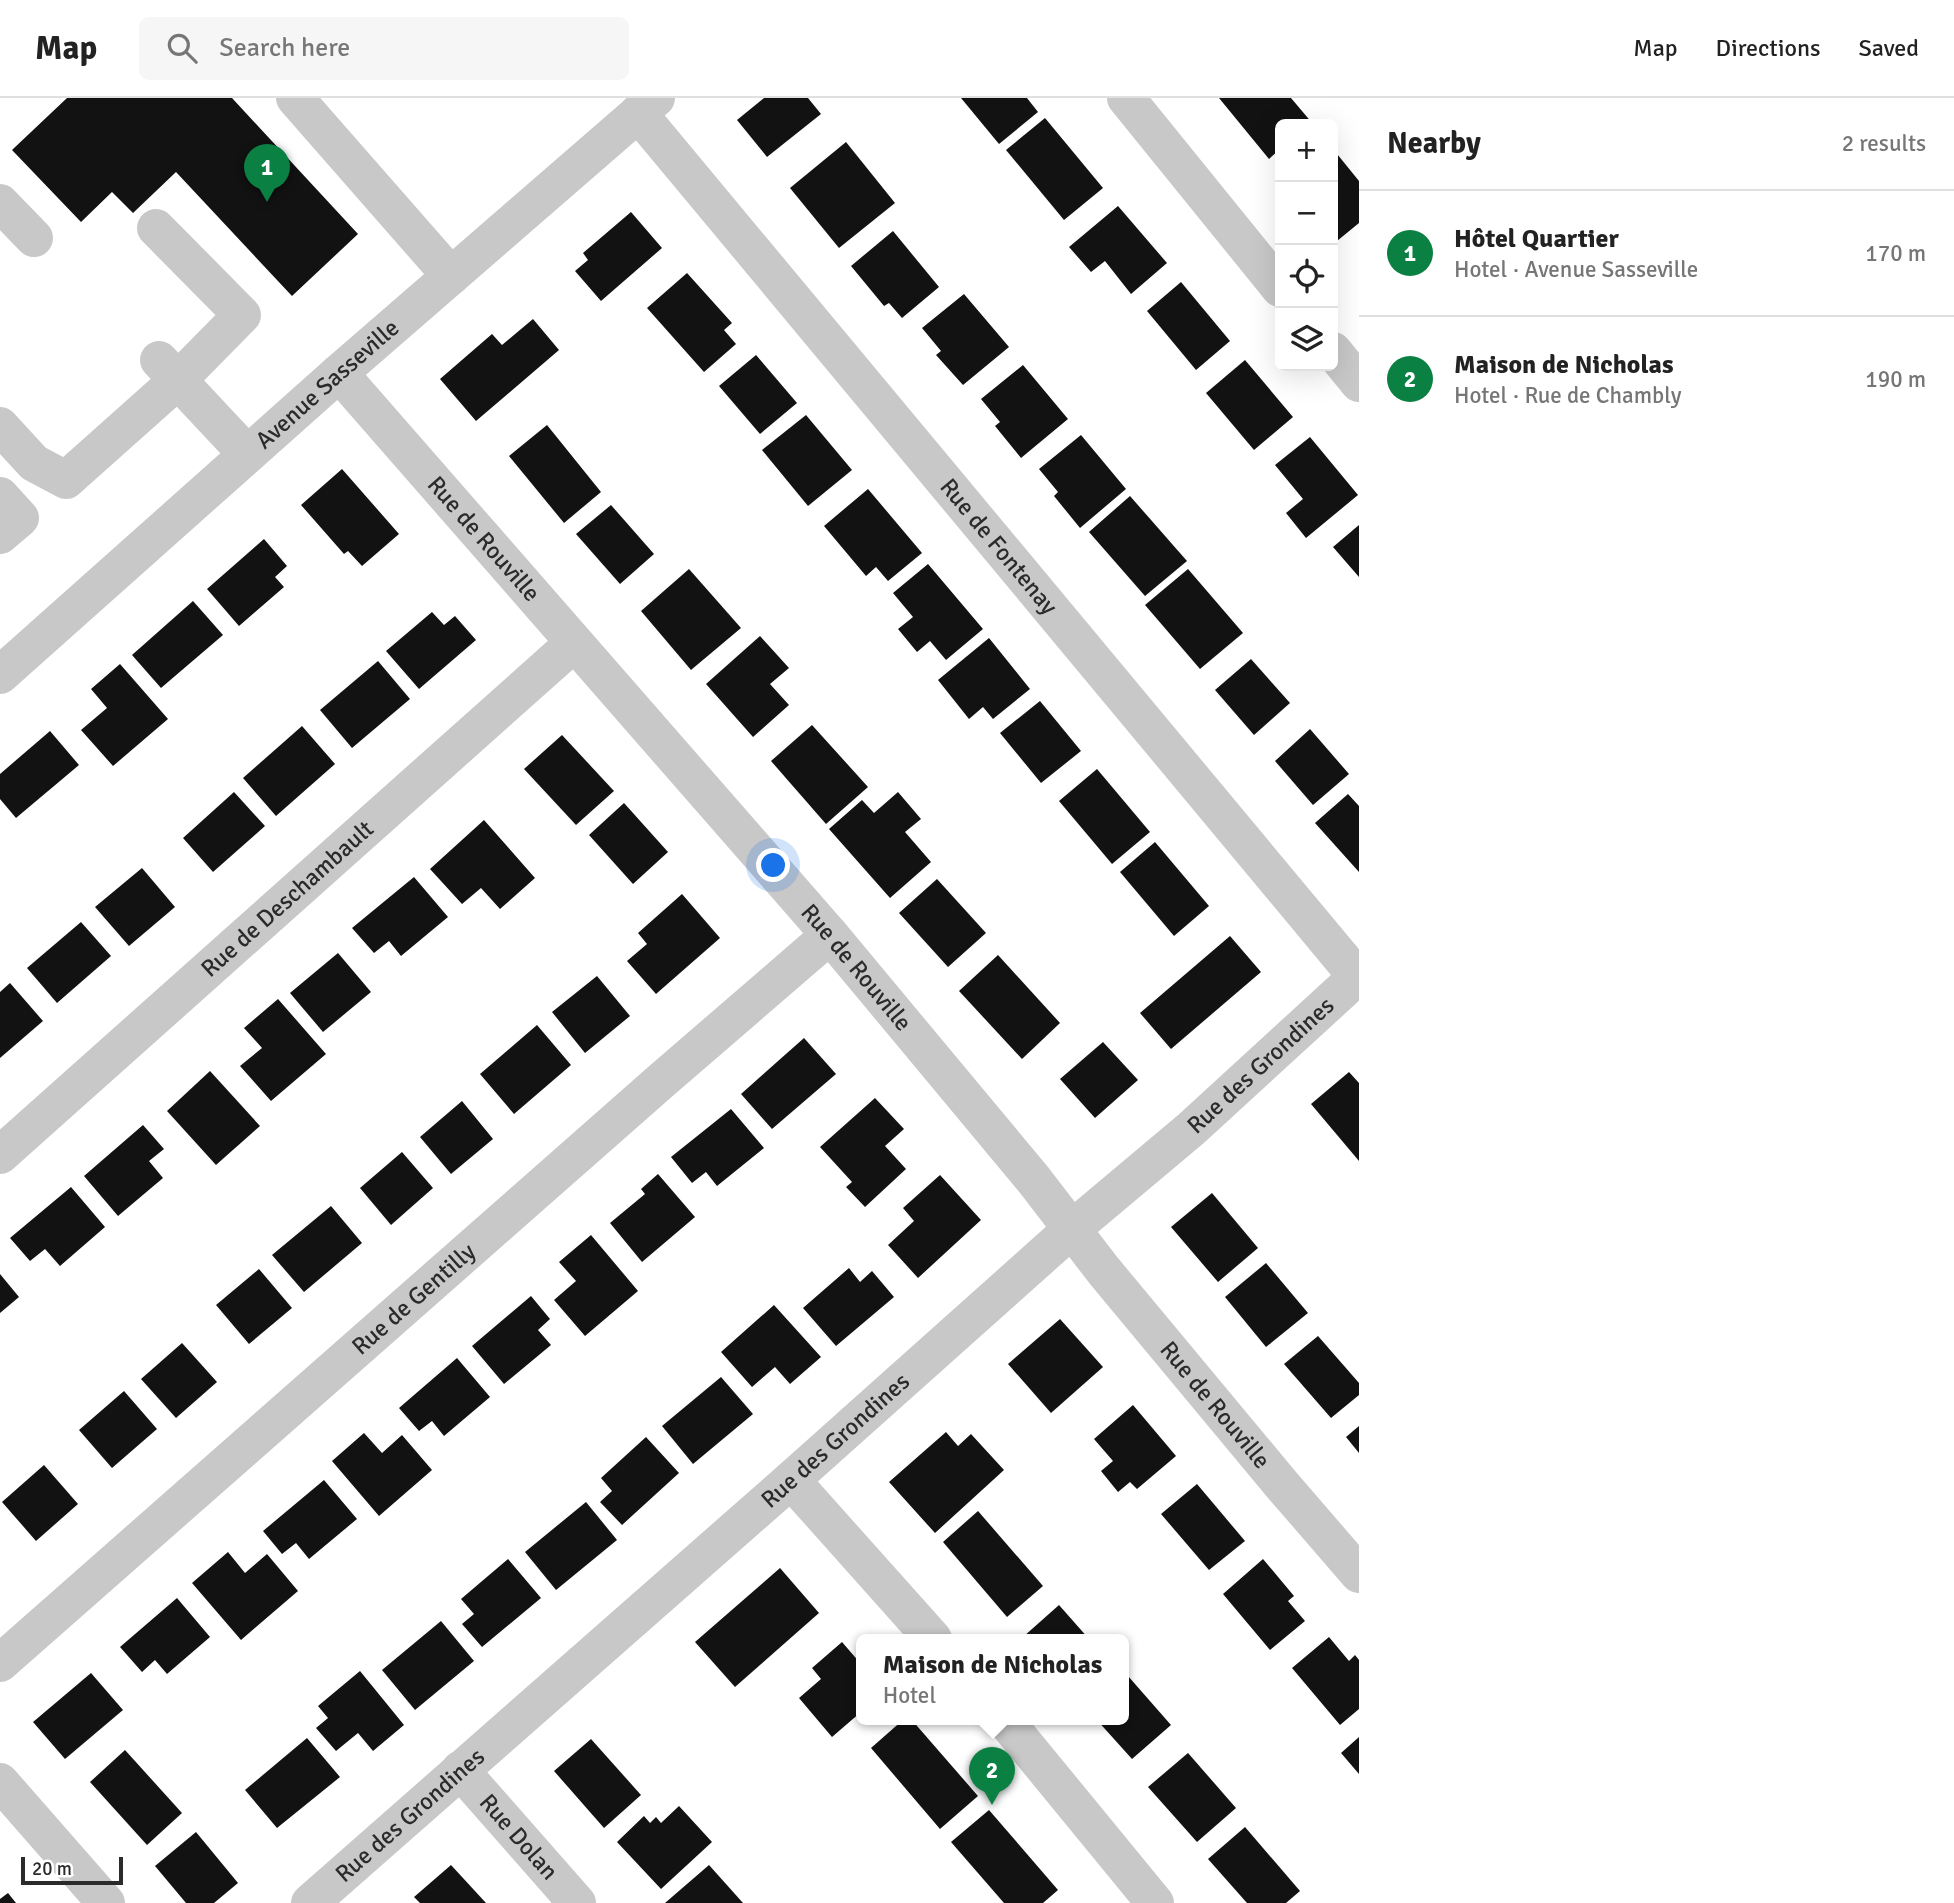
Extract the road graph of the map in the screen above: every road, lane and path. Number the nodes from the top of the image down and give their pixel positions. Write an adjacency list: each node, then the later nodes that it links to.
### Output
1 (295, 98): 7 (street)
2 (1126, 98): 8 (street)
3 (647, 105): 7 (street, Avenue Sasseville); 20 (street, Rue de Fontenay)
4 (0, 203): 6 (street)
5 (156, 228): 10 (street)
6 (34, 238)
7 (451, 276): 11 (street, Avenue Sasseville)
8 (1275, 282)
9 (1338, 357): 12 (street)
10 (168, 370): 13 (street); 14 (street)
11 (339, 373): 14 (street, Avenue Sasseville); 17 (street, Rue de Rouville)
12 (1359, 383)
13 (0, 426)
14 (247, 454): 18 (street, Avenue Sasseville)
15 (0, 496): 16 (street)
16 (0, 535)
17 (574, 643): 19 (street, Rue de Rouville); 21 (street, Rue de Deschambault)
18 (0, 674)
19 (830, 935): 22 (street, Rue de Rouville); 26 (street, Rue de Gentilly)
20 (1358, 977): 22 (street, Rue des Grondines)
21 (0, 1155)
22 (1072, 1228): 23 (street, Rue des Grondines); 24 (street, Rue de Rouville)
23 (791, 1480): 25 (street); 28 (street, Rue des Grondines)
24 (1359, 1574)
25 (929, 1634)
26 (0, 1663)
27 (1009, 1725): 33 (street)
28 (460, 1770): 31 (street, Rue des Grondines); 32 (street, Rue Dolan)
29 (0, 1782): 30 (street)
30 (106, 1903)
31 (310, 1903)
32 (577, 1903)
33 (1155, 1903)

